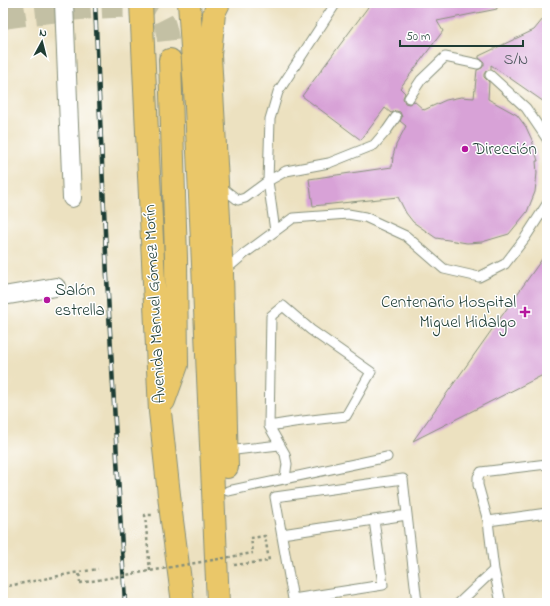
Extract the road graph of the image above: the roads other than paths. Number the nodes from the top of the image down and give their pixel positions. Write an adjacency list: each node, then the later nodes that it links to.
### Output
1 (64, 3): 18 (street)
2 (140, 3): 26 (main road, Avenida Manuel Gómez Morín)
3 (189, 3): 10 (main road)
4 (219, 3): 6 (main road)
5 (336, 3): 16 (lane)
6 (210, 55): 10 (main road); 14 (main road)
7 (170, 60): 26 (main road)
8 (478, 64): 11 (lane)
9 (490, 75): 15 (lane)
10 (195, 81): 12 (main road)
11 (410, 98)
12 (196, 106): 14 (main road); 24 (main road)
13 (396, 117): 16 (lane)
14 (214, 128): 17 (main road)
15 (547, 139)
16 (268, 181): 17 (lane); 20 (lane)
17 (217, 183): 21 (main road)
18 (72, 198)
19 (547, 204): 20 (lane)
20 (275, 231): 21 (lane)
21 (222, 273): 25 (main road)
22 (56, 287): 23 (street)
23 (3, 296)
24 (206, 329): 25 (main road); 38 (main road)
25 (224, 342): 29 (main road)
26 (160, 412): 42 (main road, Avenida Manuel Gómez Morín)
27 (269, 426): 27 (lane); 28 (lane)
28 (279, 445): 29 (lane); 32 (lane)
29 (227, 451): 33 (main road)
30 (387, 456): 32 (lane)
31 (547, 464): 37 (lane)
32 (285, 478): 33 (lane)
33 (228, 491): 38 (main road)
34 (547, 513): 37 (lane)
35 (407, 515): 36 (lane); 39 (lane); 43 (lane)
36 (374, 520): 39 (lane); 39 (lane)
37 (488, 521): 40 (lane)
38 (215, 526): 41 (main road)
39 (282, 534)
40 (494, 570): 44 (lane); 45 (lane)
41 (221, 599)
42 (183, 603)
43 (418, 603)
44 (459, 603)
45 (502, 603)

